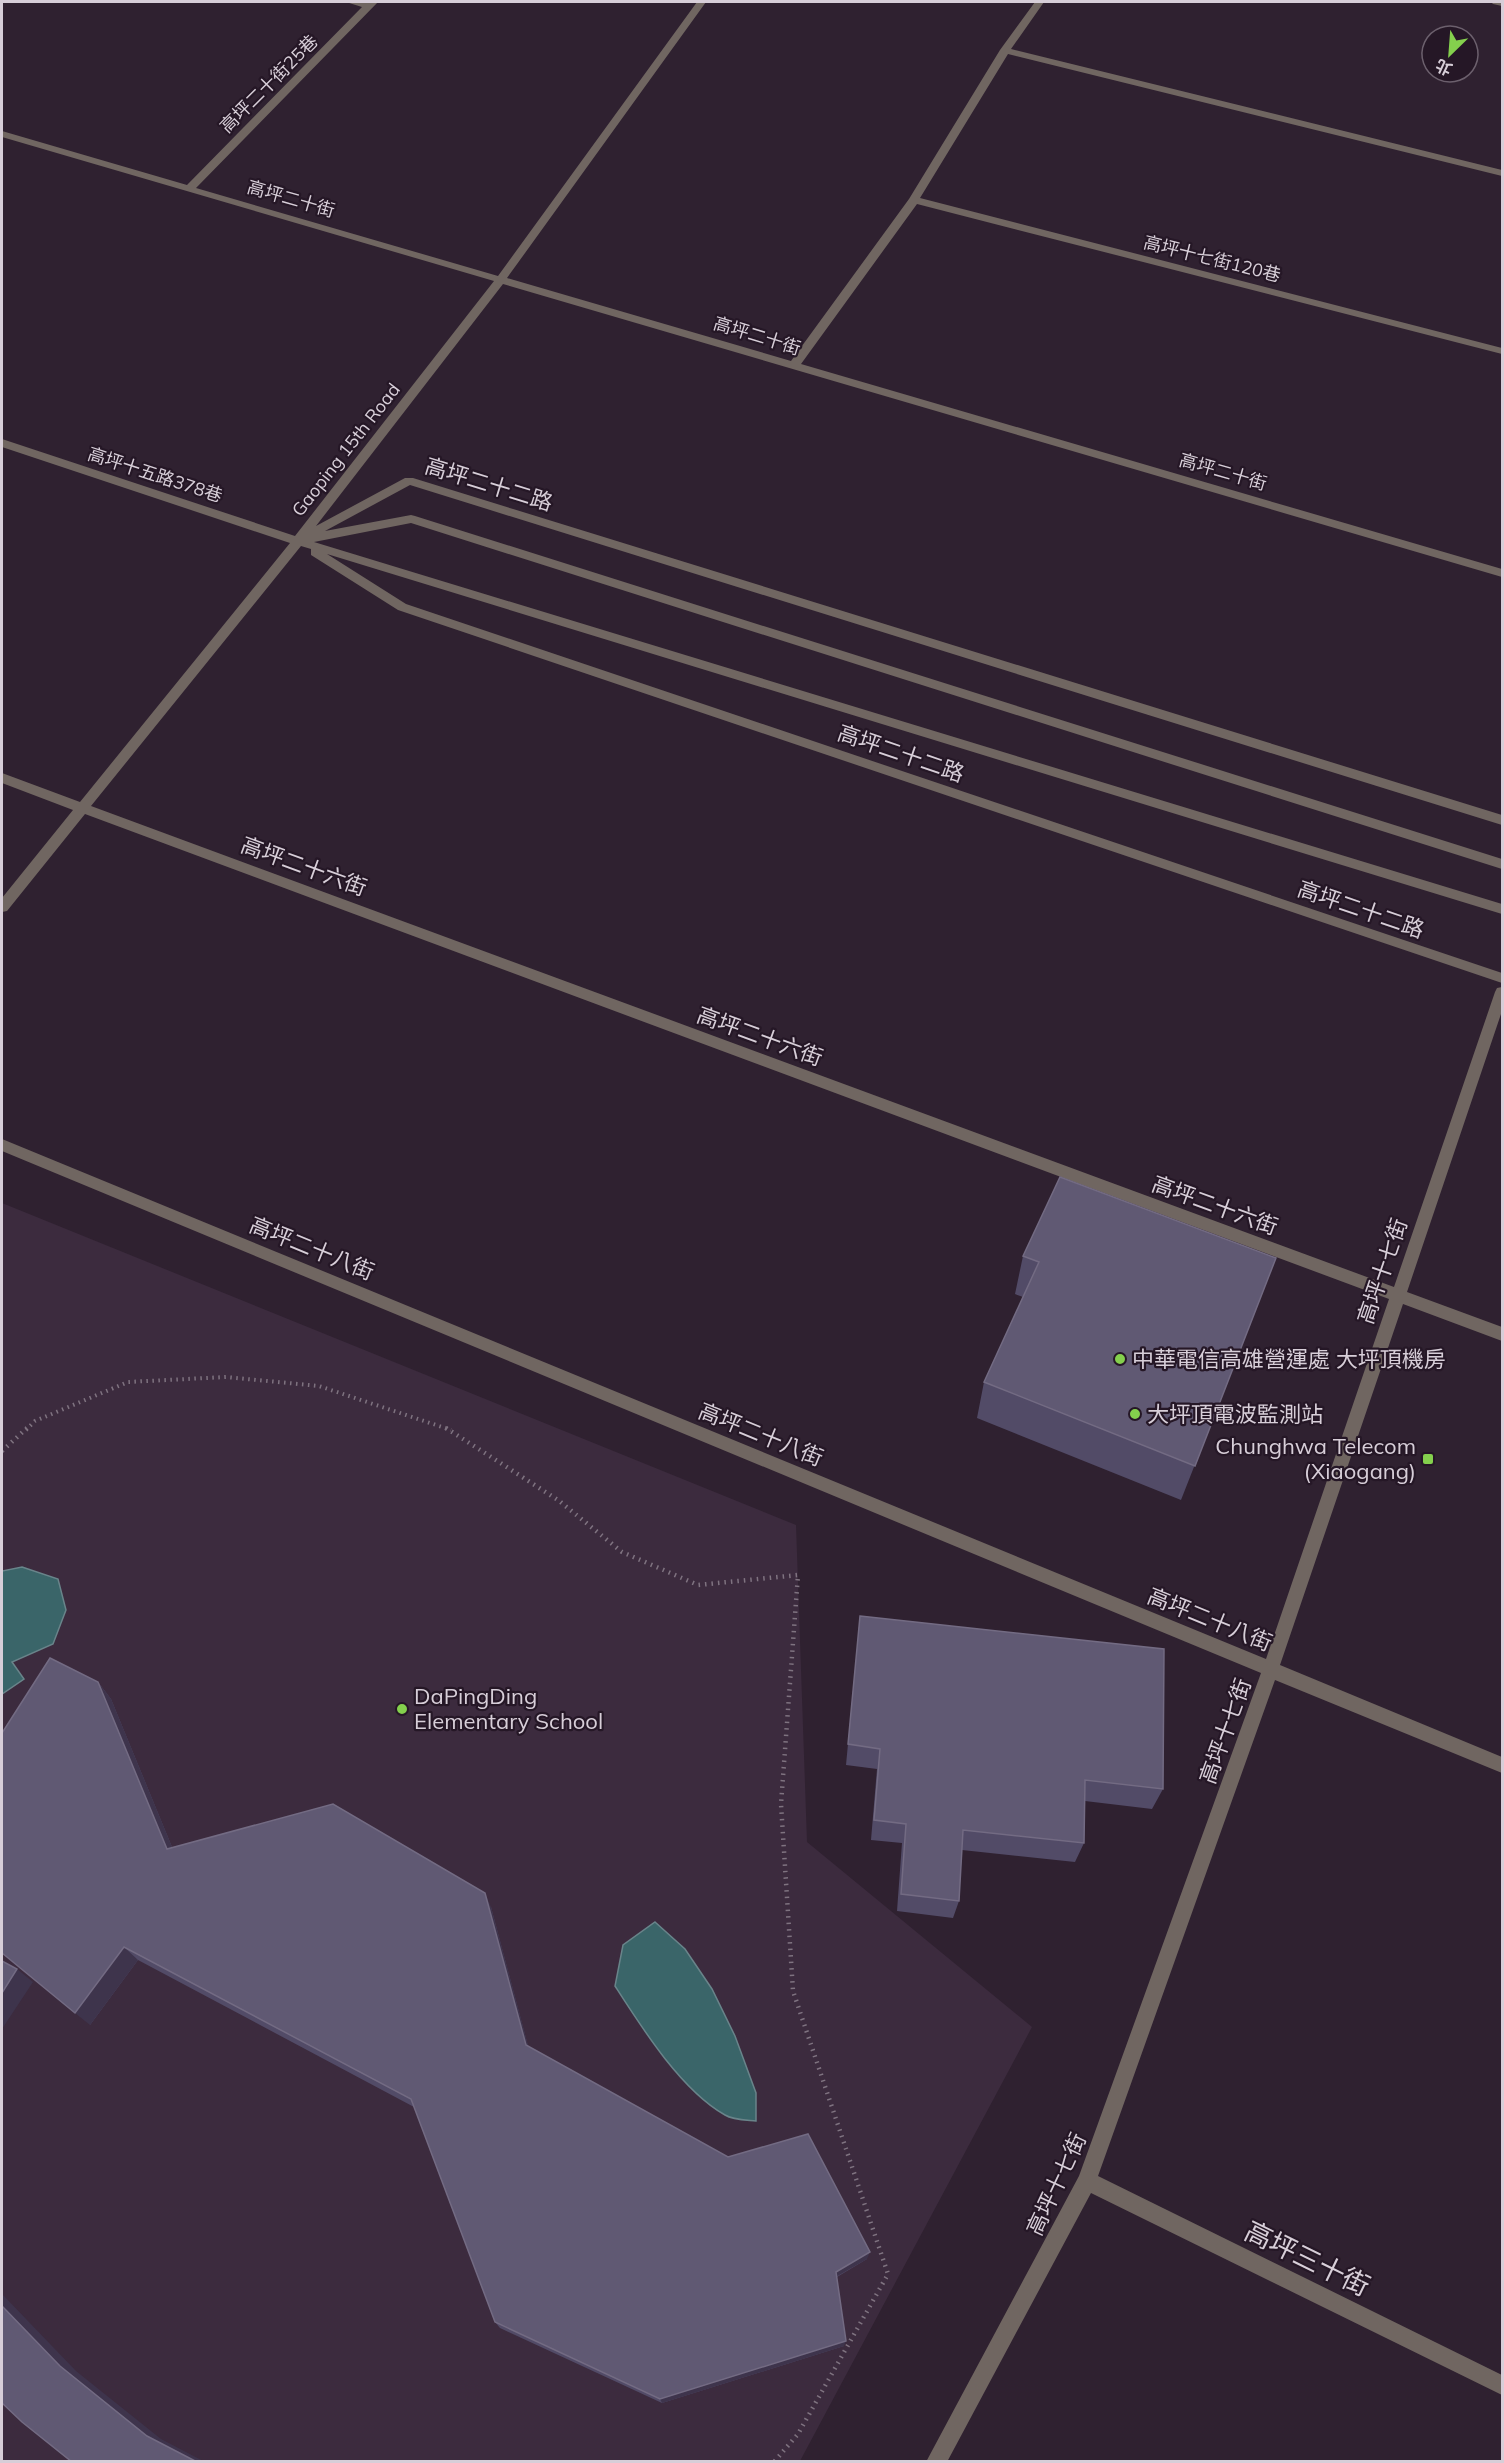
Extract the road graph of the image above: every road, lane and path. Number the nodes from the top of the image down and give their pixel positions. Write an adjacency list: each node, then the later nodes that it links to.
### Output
1 (351, 2): 6 (street)
2 (702, 2): 12 (street, Gaoping 15th Road)
3 (1039, 2): 7 (street)
4 (1496, 2): 5 (street)
5 (1503, 3)
6 (371, 4): 10 (street, 高坪二十街25巷)
7 (1005, 50): 9 (street); 11 (street)
8 (2, 134): 10 (street, 高坪二十街)
9 (1503, 173)
10 (189, 189): 12 (street, 高坪二十街)
11 (914, 200): 13 (street, 高坪十七街120巷); 14 (street)
12 (501, 279): 14 (street, 高坪二十街); 16 (street, Gaoping 15th Road)
13 (1503, 351)
14 (794, 365): 17 (street, 高坪二十街)
15 (2, 443): 16 (street, 高坪十五路378巷)
16 (298, 541): 19 (street, Gaoping 15th Road); 20 (street, 高坪二十二路); 21 (street); 23 (street, 高坪二十二路); 24 (street, 高坪二十二路)
17 (1503, 573)
18 (2, 778): 19 (street, 高坪二十六街)
19 (85, 807): 22 (street, Gaoping 15th Road); 27 (street, 高坪二十六街)
20 (1503, 820)
21 (1503, 864)
22 (2, 908)
23 (1503, 909)
24 (1503, 978)
25 (1503, 992): 27 (street, 高坪十七街)
26 (2, 1144): 30 (street, 高坪二十八街)
27 (1398, 1295): 28 (street, 高坪二十六街); 30 (street, 高坪十七街)
28 (1503, 1334)
29 (2, 1451): 34 (path)
30 (1271, 1668): 31 (street, 高坪二十八街); 32 (street, 高坪十七街)
31 (1503, 1765)
32 (1087, 2181): 33 (street, 高坪三十街); 35 (street, 高坪十七街)
33 (1503, 2385)
34 (774, 2462)
35 (936, 2462)

